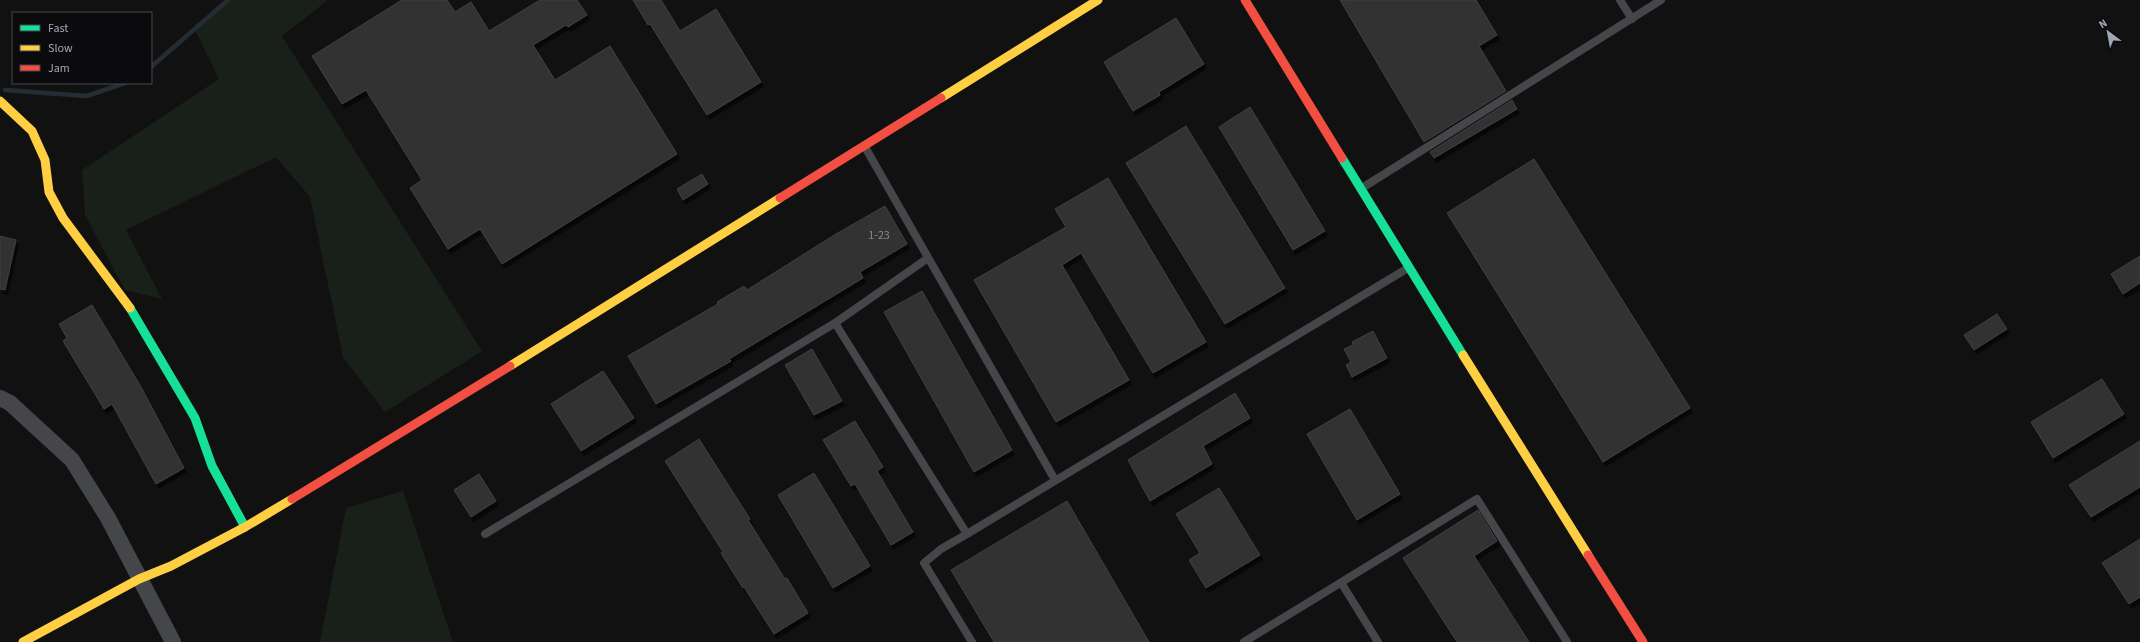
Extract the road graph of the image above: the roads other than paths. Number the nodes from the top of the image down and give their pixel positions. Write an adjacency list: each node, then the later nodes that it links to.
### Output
1 (1098, 0): 7 (street)
2 (1245, 0): 8 (street)
3 (1620, 0): 5 (lane)
4 (1662, 0): 5 (lane)
5 (1632, 18): 8 (lane)
6 (0, 101): 14 (street)
7 (864, 146): 9 (lane); 14 (street)
8 (1362, 188): 10 (street)
9 (928, 258): 11 (lane); 13 (lane)
10 (1409, 267): 13 (lane); 25 (street)
11 (835, 323): 15 (lane); 16 (lane)
12 (0, 398): 17 (street)
13 (1055, 480): 16 (lane)
14 (245, 527): 17 (street)
15 (485, 534)
16 (967, 534): 21 (lane)
17 (139, 579): 19 (street); 20 (street)
18 (1342, 584): 22 (lane); 23 (lane); 24 (lane)
19 (23, 642)
20 (173, 642)
21 (972, 642)
22 (1244, 642)
23 (1378, 642)
24 (1567, 642)
25 (1643, 642)

